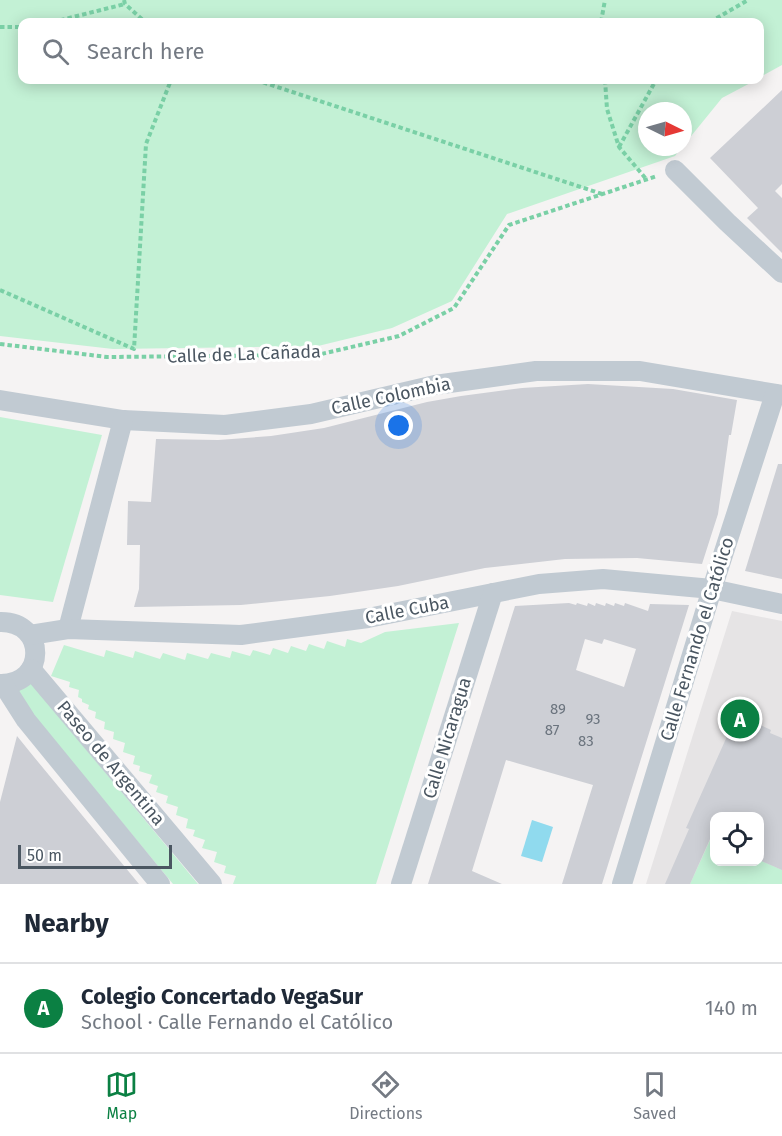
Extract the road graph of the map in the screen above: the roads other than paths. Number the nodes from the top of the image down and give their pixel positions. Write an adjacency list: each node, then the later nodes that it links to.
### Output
1 (675, 170): 2 (street)
2 (782, 273)
3 (778, 394): 5 (street, Calle Colombia); 6 (street, Calle Fernando el Católico)
4 (0, 400): 5 (street, Calle Colombia)
5 (123, 420): 10 (street)
6 (712, 589): 7 (street, Calle Cuba); 8 (street, Calle Cuba); 17 (street, Calle Fernando el Católico)
7 (493, 592): 10 (street, Calle Cuba); 16 (street, Calle Nicaragua)
8 (782, 604)
9 (0, 622): 11 (street)
10 (68, 629): 11 (street, Calle Cuba)
11 (30, 635): 12 (street)
12 (31, 669): 13 (street); 15 (street, Paseo de Argentina)
13 (1, 684): 14 (street, Paseo de Argentina)
14 (160, 884)
15 (212, 884)
16 (401, 884)
17 (622, 884)

